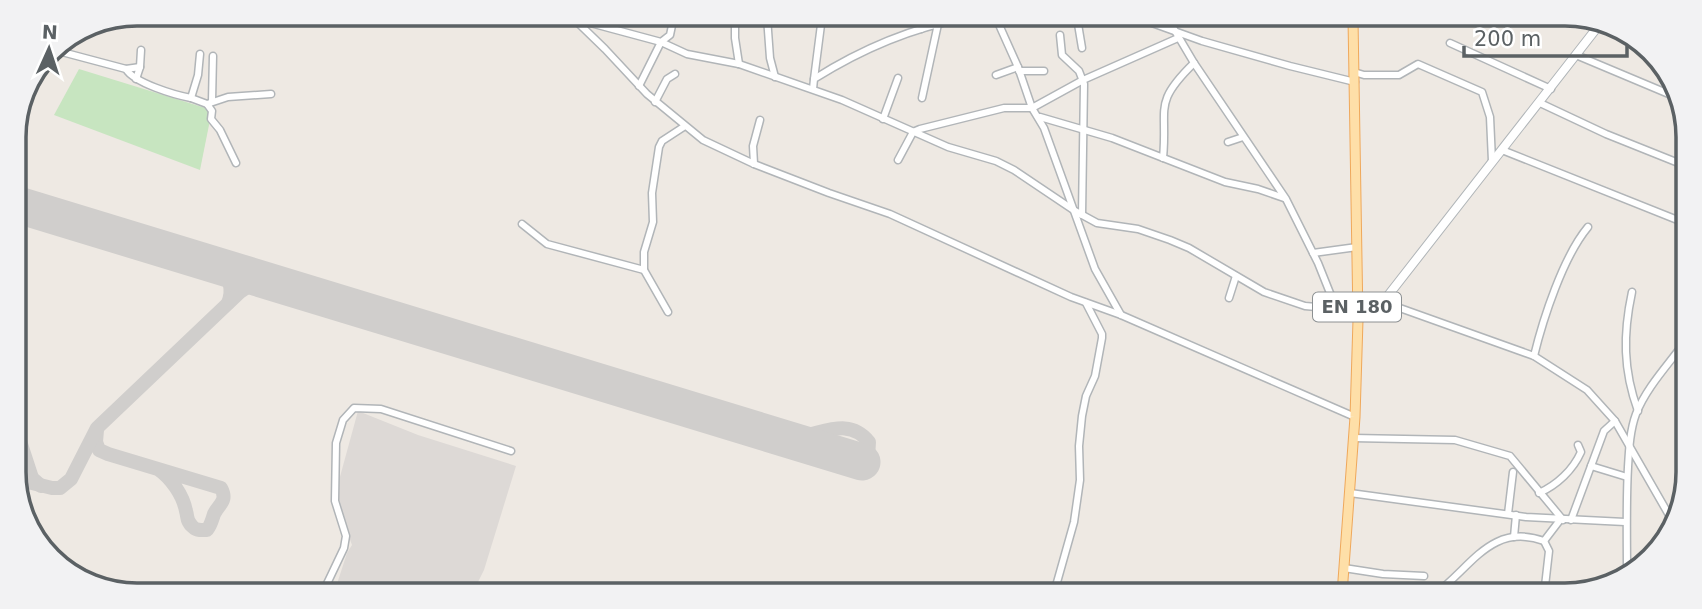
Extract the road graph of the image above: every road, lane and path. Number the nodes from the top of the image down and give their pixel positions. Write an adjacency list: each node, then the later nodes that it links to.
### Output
1 (587, 26): 41 (street)
2 (602, 26): 19 (street)
3 (672, 26): 19 (street)
4 (736, 26): 28 (street)
5 (768, 26): 35 (street)
6 (821, 26): 39 (street)
7 (920, 26): 15 (street)
8 (931, 26): 15 (street)
9 (938, 26): 47 (street)
10 (1000, 26): 31 (street)
11 (1078, 26): 21 (street)
12 (1156, 26): 18 (street)
13 (1172, 26): 18 (street)
14 (1353, 26): 36 (main road, EN 180)
15 (920, 29): 39 (street)
16 (1595, 31): 24 (street)
17 (1060, 35): 40 (street)
18 (1177, 35): 27 (street); 36 (street); 40 (street)
19 (661, 42): 28 (street); 41 (street)
20 (1450, 43): 43 (street)
21 (1082, 48)
22 (141, 50): 29 (street)
23 (200, 54): 46 (street)
24 (1576, 55): 43 (street); 44 (street)
25 (213, 56): 49 (street)
26 (84, 58): 30 (street)
27 (1194, 63): 58 (street); 61 (street)
28 (739, 64): 35 (street)
29 (140, 67): 30 (street); 38 (street)
30 (126, 69): 38 (street)
31 (1019, 69): 32 (street); 34 (street); 51 (street)
32 (1044, 71)
33 (675, 74): 48 (street)
34 (996, 75)
35 (775, 77): 42 (street)
36 (1354, 77): 65 (street); 73 (main road, EN 180)
37 (898, 78): 53 (street)
38 (136, 79): 46 (street)
39 (814, 79): 42 (street)
40 (1083, 80): 51 (street); 56 (street)
41 (639, 86): 48 (street)
42 (813, 89): 53 (street)
43 (1551, 89): 50 (street)
44 (1666, 93)
45 (271, 94): 49 (street)
46 (191, 98): 49 (street)
47 (922, 98)
48 (655, 102): 55 (street)
49 (209, 103): 64 (street)
50 (1540, 103): 60 (street); 63 (street)
51 (1032, 108): 52 (street); 57 (street)
52 (1039, 117): 56 (street); 68 (street)
53 (883, 119): 57 (street)
54 (760, 120): 66 (street)
55 (685, 126): 66 (street); 75 (street)
56 (1083, 130): 61 (street); 69 (street)
57 (913, 132): 62 (street); 68 (street)
58 (1243, 137): 59 (street); 67 (street)
59 (1228, 142)
60 (1502, 150): 65 (street); 70 (street)
61 (1163, 158): 67 (street)
62 (898, 160)
63 (1676, 162)
64 (236, 163)
65 (1491, 163): 79 (street)
66 (754, 164): 80 (street)
67 (1286, 199): 74 (street)
68 (1075, 211): 69 (street); 83 (street)
69 (1082, 215): 76 (street)
70 (1676, 219)
71 (522, 224): 75 (street)
72 (1588, 227): 86 (street)
73 (1357, 247): 74 (street); 84 (main road, EN 180)
74 (1313, 253): 81 (street)
75 (644, 270): 82 (street)
76 (1236, 276): 78 (street); 81 (street)
77 (1632, 292): 87 (street)
78 (1229, 298)
79 (1383, 302): 84 (street); 86 (street)
80 (1086, 303): 83 (street); 112 (street)
81 (1340, 309): 84 (street)
82 (668, 312)
83 (1121, 315): 88 (street)
84 (1357, 320): 88 (main road, EN 180)
85 (1676, 354): 87 (street)
86 (1534, 356): 89 (street)
87 (1637, 411): 92 (street)
88 (1355, 417): 90 (main road, EN 180)
89 (1615, 421): 92 (street); 95 (street)
90 (1353, 438): 99 (main road, EN 180); 100 (street)
91 (1578, 445): 94 (street)
92 (1629, 447): 98 (street); 101 (street)
93 (511, 451): 111 (street)
94 (1574, 465): 97 (street); 100 (street)
95 (1591, 466): 97 (street); 98 (street)
96 (1513, 472): 102 (street)
97 (1587, 476): 104 (street)
98 (1628, 477): 105 (street)
99 (1350, 493): 102 (street); 109 (main road, EN 180)
100 (1539, 493): 103 (street)
101 (1668, 512)
102 (1512, 515): 103 (street); 106 (street)
103 (1561, 520): 104 (street); 107 (street)
104 (1571, 520): 105 (street)
105 (1625, 522): 108 (street)
106 (1514, 537): 107 (street); 114 (street)
107 (1544, 541): 115 (street)
108 (1627, 563)
109 (1344, 568): 110 (street); 113 (main road, EN 180)
110 (1424, 576)
111 (327, 583)
112 (1057, 583)
113 (1343, 583)
114 (1447, 583)
115 (1545, 583)

